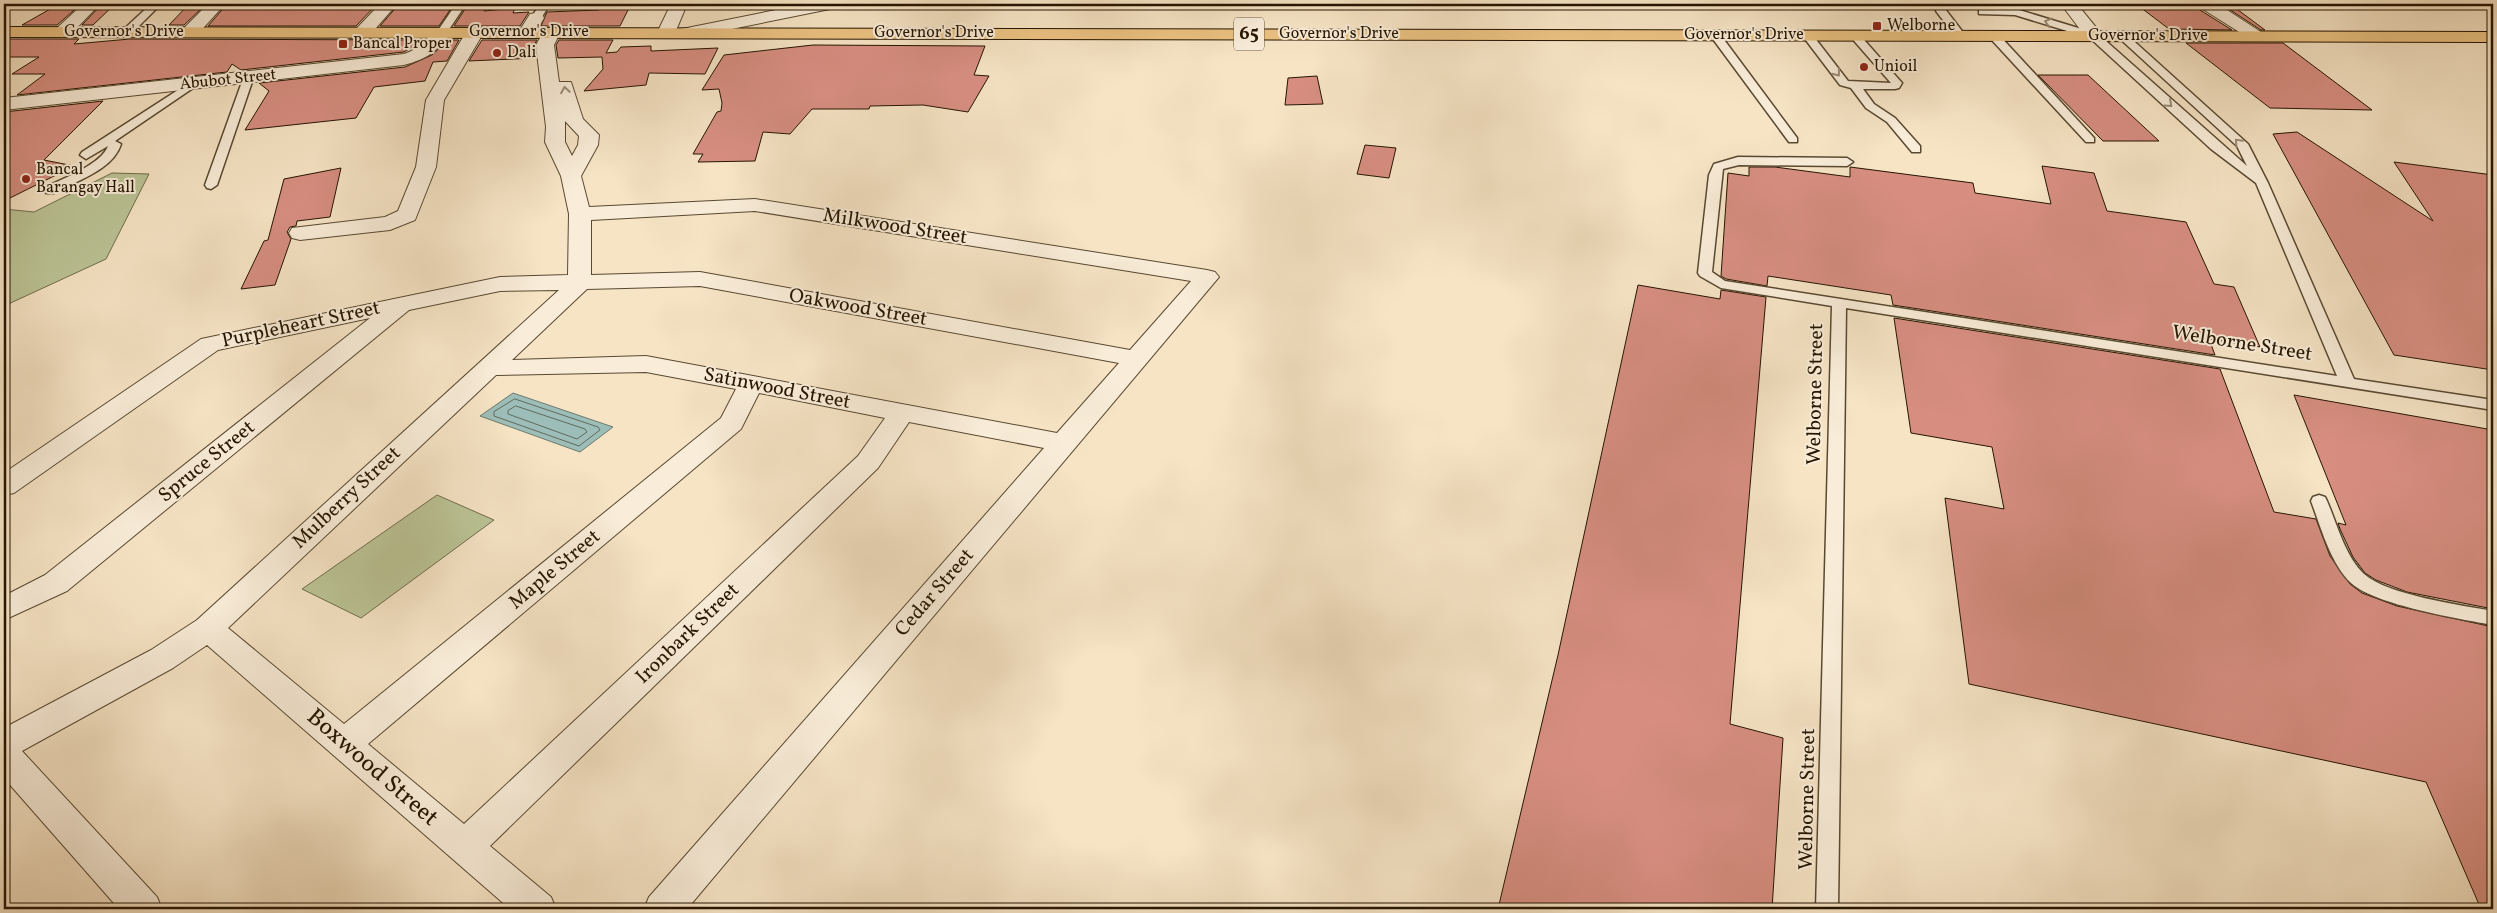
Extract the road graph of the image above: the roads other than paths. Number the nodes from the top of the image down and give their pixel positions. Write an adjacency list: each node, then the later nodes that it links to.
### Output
1 (92, 4): 15 (street)
2 (156, 4): 16 (lane)
3 (217, 4): 17 (street)
4 (389, 4): 18 (street)
5 (460, 4): 19 (lane)
6 (679, 4): 22 (street)
7 (830, 4): 10 (street)
8 (2069, 4): 29 (street)
9 (2207, 4): 31 (street)
10 (770, 9): 23 (street)
11 (1958, 11): 27 (lane)
12 (1983, 12): 29 (lane, one-way to 12)
13 (536, 18): 20 (highway, Governor's Drive / 65); 21 (highway, Governor's Drive / 65)
14 (4, 32): 15 (highway, Governor's Drive / 65)
15 (63, 32): 16 (highway, Governor's Drive / 65)
16 (127, 32): 17 (highway, Governor's Drive / 65)
17 (190, 32): 18 (highway, Governor's Drive / 65)
18 (363, 32): 19 (highway, Governor's Drive / 65)
19 (442, 32): 20 (highway, Governor's Drive / 65); 33 (street, Abubot Street)
20 (475, 32): 48 (street)
21 (558, 33): 22 (highway, Governor's Drive / 65); 43 (street); 43 (street, one-way to 21)
22 (666, 33): 23 (highway, Governor's Drive / 65)
23 (687, 33): 24 (highway, Governor's Drive / 65)
24 (1715, 35): 25 (highway, Governor's Drive / 65); 37 (lane)
25 (1807, 35): 26 (highway, Governor's Drive / 65); 35 (lane, one-way to 35)
26 (1854, 35): 27 (highway, Governor's Drive / 65); 35 (lane)
27 (1960, 35): 28 (highway, Governor's Drive / 65)
28 (1994, 36): 29 (highway, Governor's Drive / 65); 38 (lane)
29 (2094, 36): 30 (highway, Governor's Drive / 65); 44 (lane, Welborne Street, one-way to 44)
30 (2122, 36): 31 (highway, Governor's Drive / 65); 44 (lane, Welborne Street, one-way to 30)
31 (2258, 36): 32 (highway, Governor's Drive / 65)
32 (2493, 37)
33 (248, 79): 34 (street, Abubot Street); 45 (lane)
34 (192, 84): 36 (street, Abubot Street); 39 (lane)
35 (1855, 86): 40 (lane)
36 (4, 104)
37 (1793, 140)
38 (2090, 140)
39 (105, 142): 41 (lane); 46 (lane)
40 (1916, 149)
41 (86, 155)
42 (1847, 162): 51 (lane)
43 (571, 176): 47 (street)
44 (2262, 183): 55 (lane, Welborne Street)
45 (211, 185)
46 (50, 190)
47 (580, 214): 49 (street, Milkwood Street); 50 (street)
48 (300, 233)
49 (1207, 277): 53 (street, Cedar Street)
50 (579, 284): 52 (street, Purpleheart Street); 53 (street, Oakwood Street); 54 (street, Mulberry Street)
51 (1839, 303): 55 (lane, Welborne Street); 72 (lane, Welborne Street)
52 (404, 304): 60 (street, Purpleheart Street); 62 (street, Spruce Street)
53 (1136, 359): 59 (street, Cedar Street)
54 (487, 368): 56 (street, Satinwood Street); 64 (street, Mulberry Street)
55 (2347, 381): 57 (lane, Welborne Street)
56 (751, 384): 58 (street, Satinwood Street); 66 (street, Maple Street)
57 (2493, 405)
58 (902, 413): 59 (street, Satinwood Street); 68 (street, Ironbark Street)
59 (1063, 443): 71 (street, Cedar Street)
60 (4, 486)
61 (2319, 501): 63 (lane)
62 (4, 609)
63 (2493, 618)
64 (208, 628): 65 (street, Mulberry Street); 66 (street, Boxwood Street)
65 (4, 744)
66 (344, 744): 68 (street, Boxwood Street)
67 (4, 754): 69 (street)
68 (464, 847): 70 (street, Boxwood Street)
69 (143, 909)
70 (537, 909)
71 (663, 909)
72 (1827, 909)

